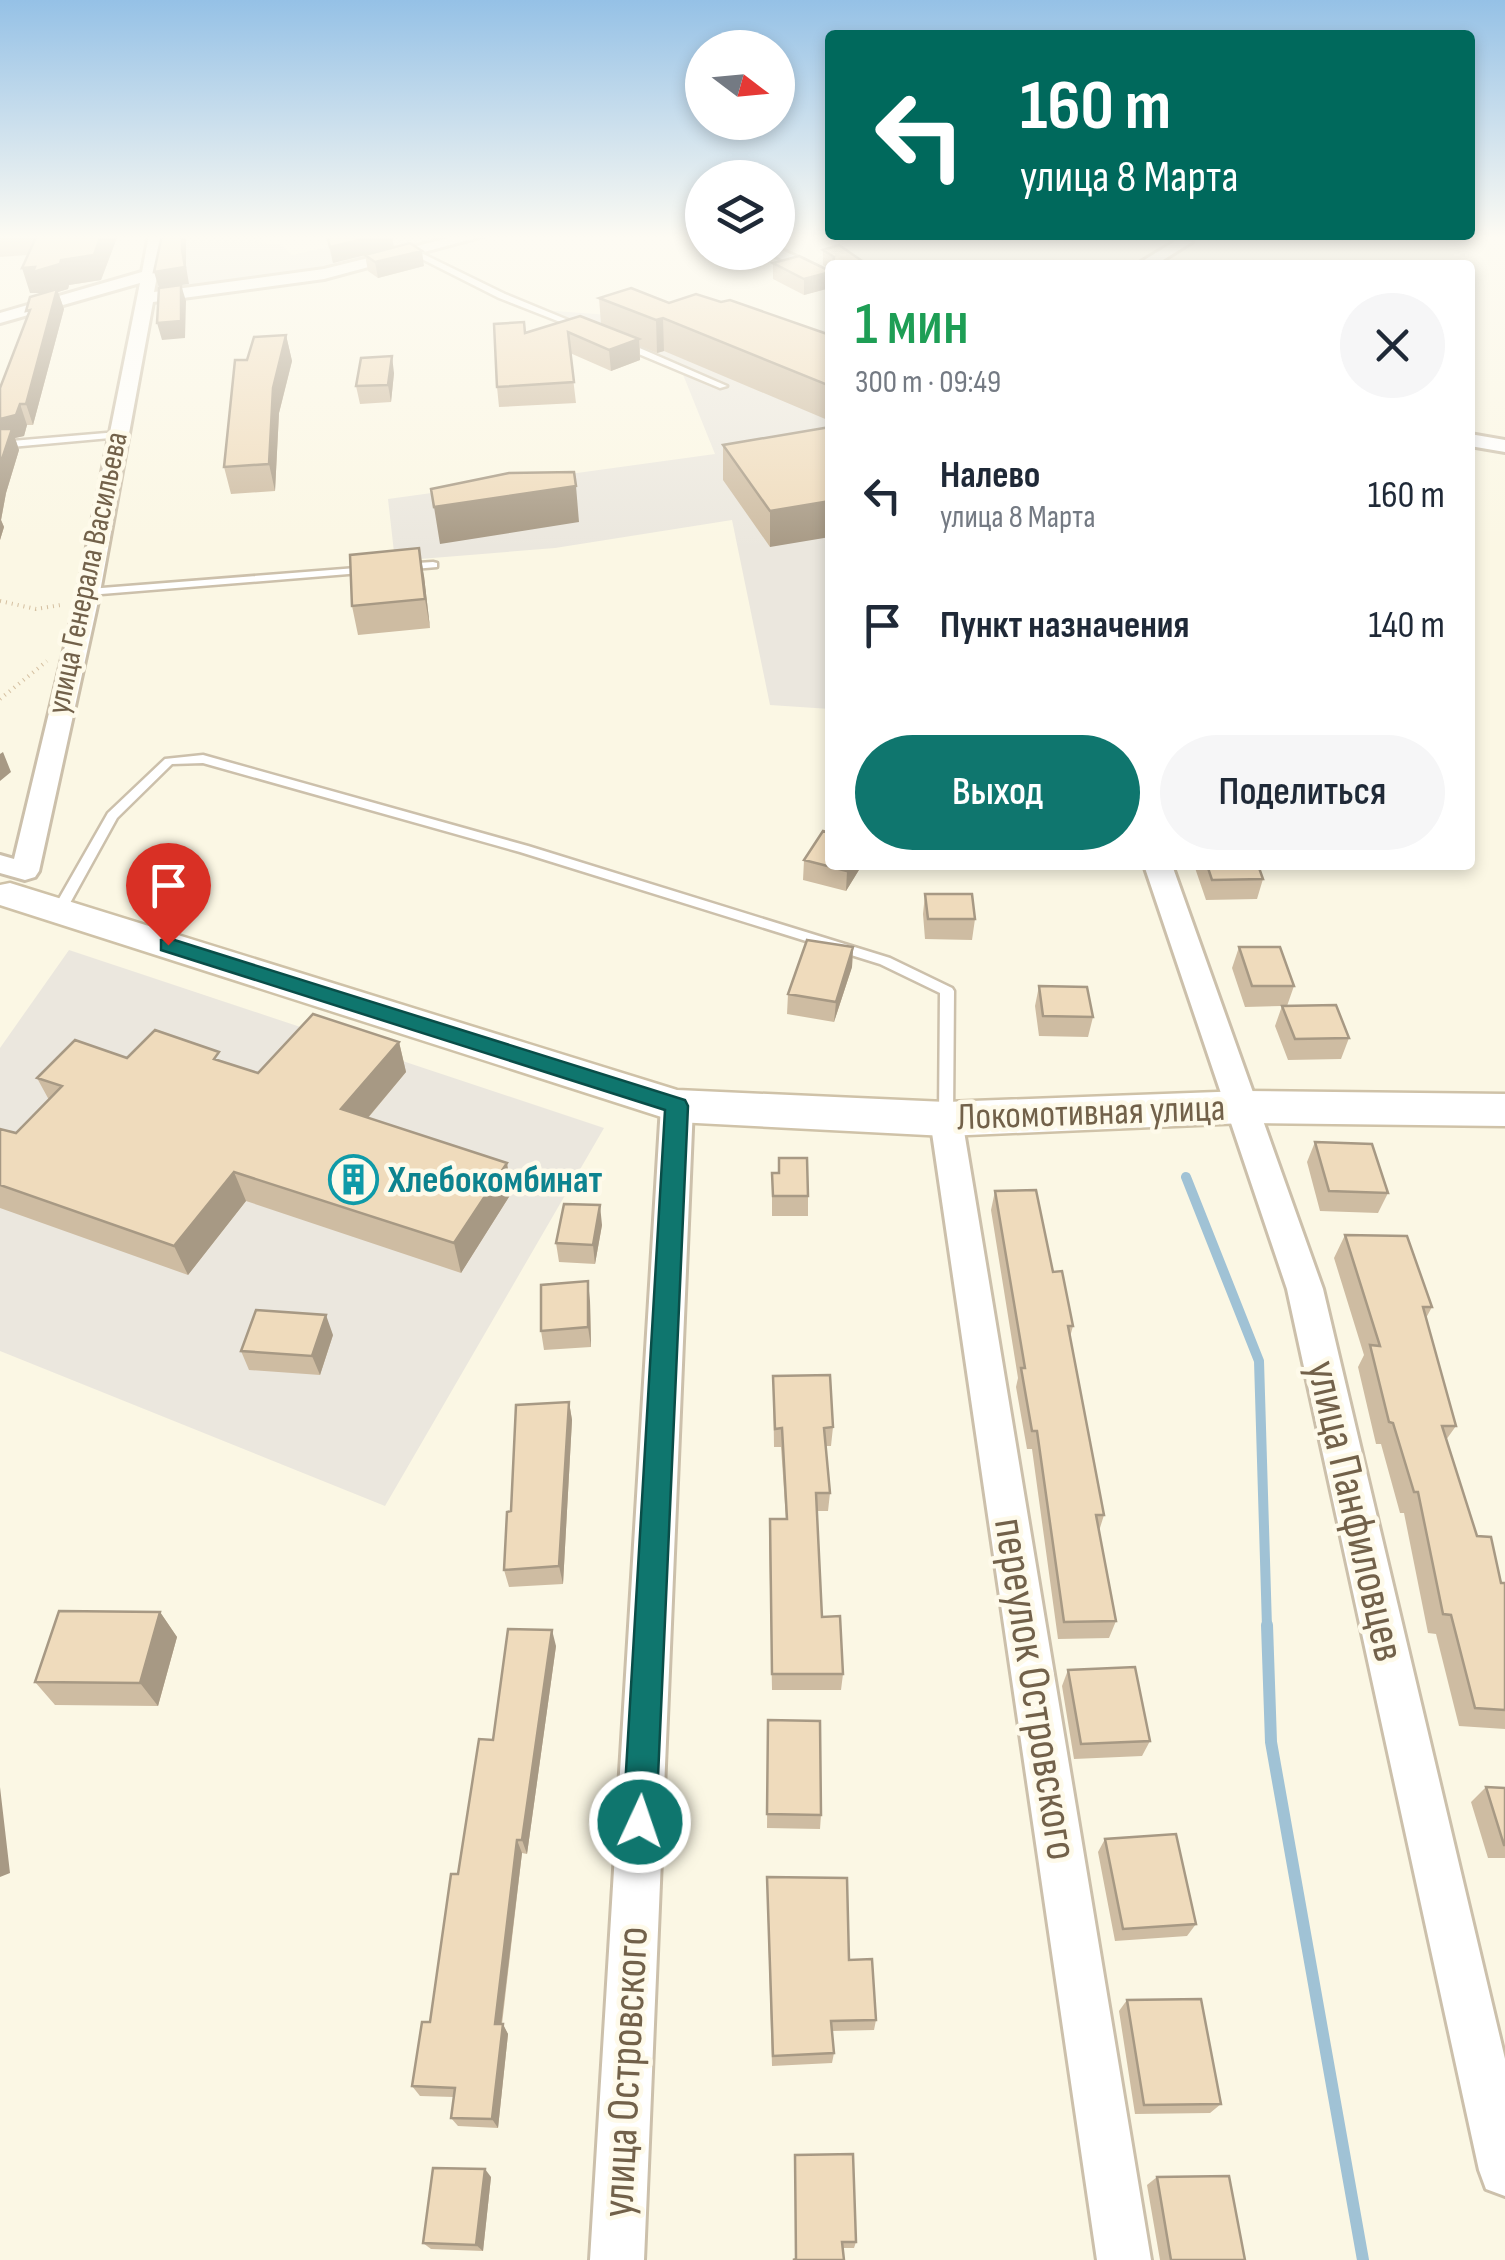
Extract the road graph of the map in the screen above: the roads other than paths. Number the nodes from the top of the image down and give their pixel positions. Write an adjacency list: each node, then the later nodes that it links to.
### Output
1 (135, 340): 4 (street, улица Генерала Васильева)
2 (622, 344): 3 (lane)
3 (723, 386)
4 (118, 436): 6 (lane); 11 (street, улица Генерала Васильева)
5 (1475, 441): 7 (street)
6 (0, 445)
7 (1505, 446)
8 (433, 565): 9 (lane)
9 (394, 568)
10 (374, 570): 11 (lane)
11 (87, 596): 13 (street, улица Генерала Васильева)
12 (1160, 870): 16 (street, улица Панфиловцев)
13 (9, 883): 14 (main road, Локомотивная улица)
14 (59, 911): 15 (main road, Локомотивная улица); 18 (lane)
15 (677, 1106): 18 (main road, Локомотивная улица); 20 (street, улица Островского)
16 (1244, 1107): 17 (main road, Локомотивная улица); 18 (main road, Локомотивная улица); 19 (street, улица Панфиловцев)
17 (1505, 1110)
18 (946, 1119): 21 (street, переулок Островского)
19 (1505, 2170)
20 (617, 2260)
21 (1124, 2260)

